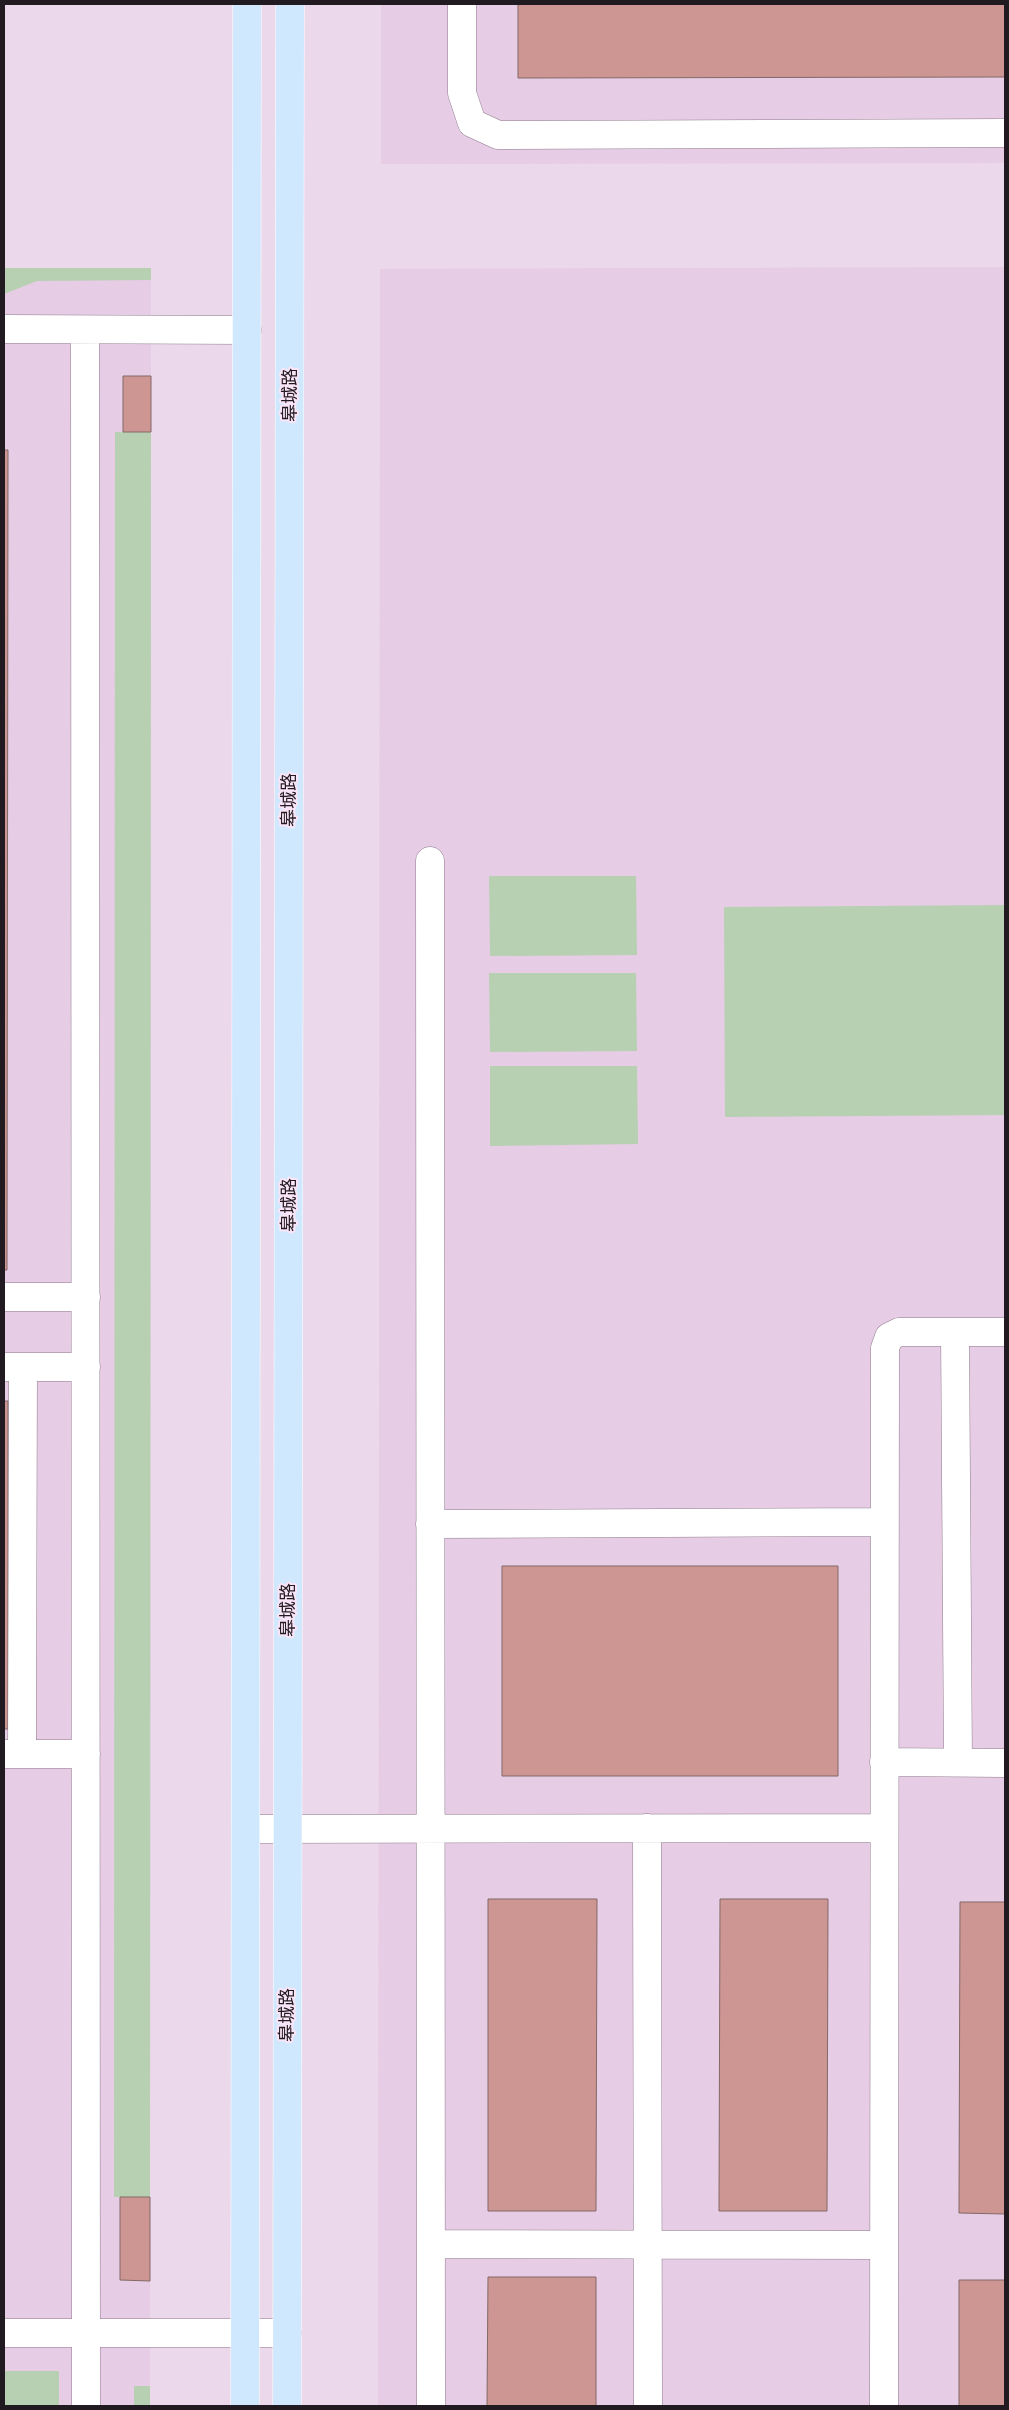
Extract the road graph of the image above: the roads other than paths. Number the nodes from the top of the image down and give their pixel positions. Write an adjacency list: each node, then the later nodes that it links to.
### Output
1 (247, 4): 7 (main road)
2 (290, 4): 26 (main road, 皋城路)
3 (462, 4): 4 (lane)
4 (1005, 133)
5 (4, 329): 6 (lane)
6 (85, 330): 7 (lane); 10 (lane)
7 (247, 330): 25 (main road)
8 (430, 861): 16 (lane)
9 (4, 1297): 10 (lane)
10 (86, 1298): 14 (lane)
11 (955, 1332): 12 (lane); 15 (lane); 20 (lane)
12 (1005, 1332)
13 (13, 1367): 14 (lane); 17 (lane)
14 (86, 1367): 18 (lane)
15 (884, 1522): 16 (lane); 19 (lane)
16 (430, 1524): 22 (lane)
17 (13, 1754): 18 (lane)
18 (86, 1754): 31 (lane)
19 (884, 1762): 20 (lane); 24 (lane)
20 (958, 1762): 21 (lane)
21 (1005, 1762)
22 (430, 1828): 23 (lane); 26 (lane); 27 (lane)
23 (647, 1828): 24 (lane); 28 (lane)
24 (884, 1828): 29 (lane)
25 (246, 1829): 26 (lane); 32 (main road)
26 (288, 1829): 33 (main road, 皋城路)
27 (431, 2244): 28 (lane); 37 (lane)
28 (648, 2244): 29 (lane); 38 (lane)
29 (884, 2245): 39 (lane)
30 (4, 2333): 31 (lane)
31 (86, 2333): 32 (lane); 34 (lane)
32 (245, 2333): 33 (lane); 35 (main road)
33 (287, 2333): 36 (main road, 皋城路)
34 (86, 2406)
35 (245, 2406)
36 (287, 2406)
37 (431, 2406)
38 (648, 2406)
39 (884, 2406)

